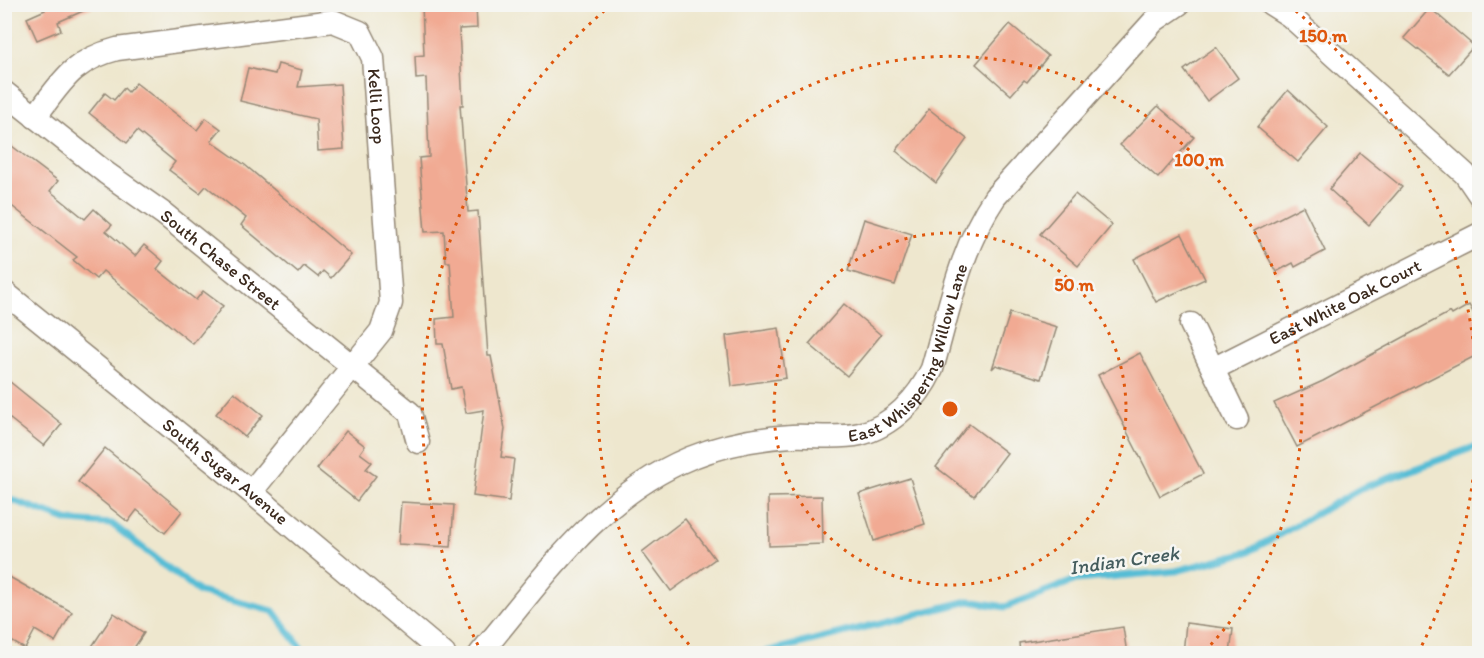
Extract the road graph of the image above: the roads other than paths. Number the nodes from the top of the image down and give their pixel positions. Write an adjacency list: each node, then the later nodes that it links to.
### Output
1 (1179, 4): 15 (street, East Whispering Willow Lane)
2 (1270, 4): 5 (street)
3 (4, 92): 4 (street, South Chase Street)
4 (34, 117): 9 (street, South Chase Street); 9 (street, Kelli Loop)
5 (1479, 196)
6 (1479, 234): 10 (street, East White Oak Court)
7 (4, 292): 13 (street, South Sugar Avenue)
8 (1191, 324): 10 (street)
9 (353, 366): 12 (street, South Chase Street); 13 (street, Kelli Loop)
10 (1213, 369): 11 (street)
11 (1237, 419)
12 (418, 442)
13 (251, 492): 14 (street, South Sugar Avenue)
14 (444, 654)
15 (480, 654)

